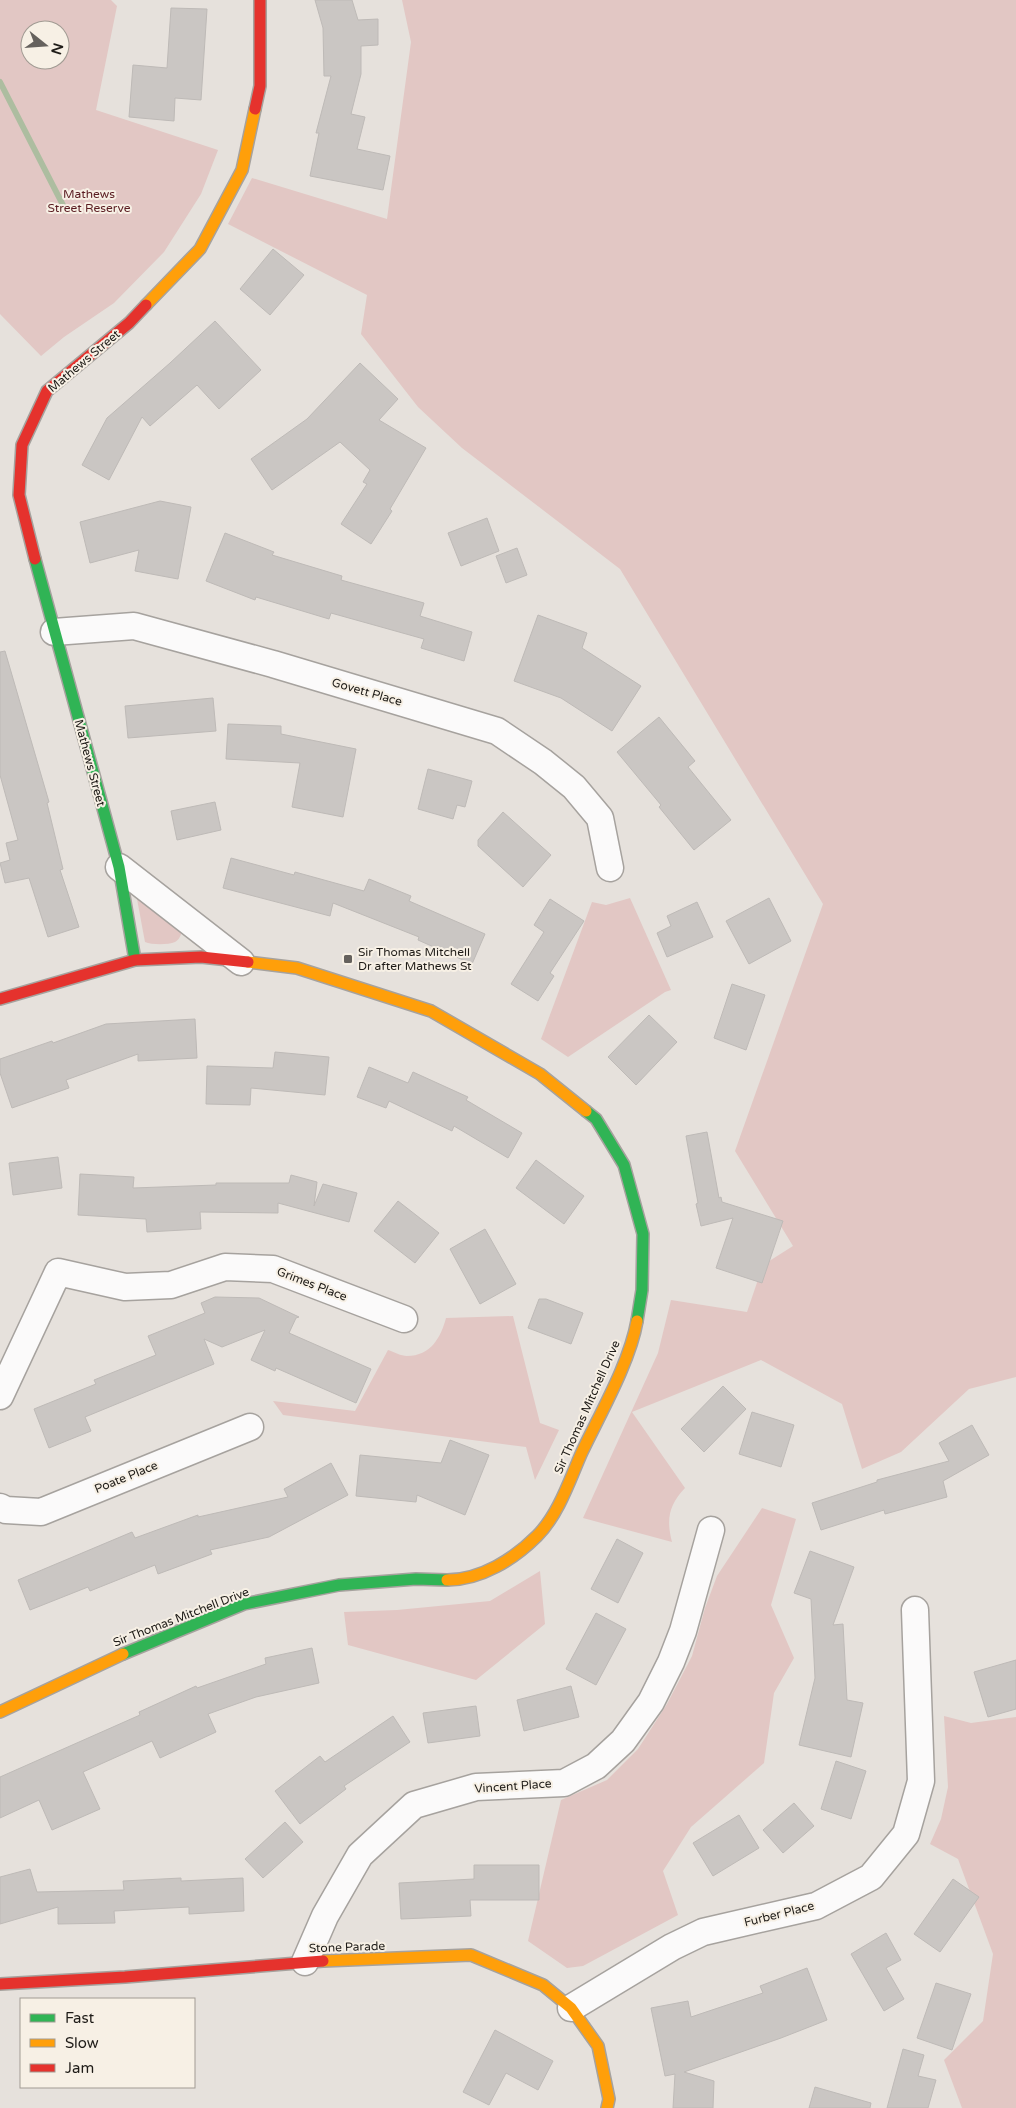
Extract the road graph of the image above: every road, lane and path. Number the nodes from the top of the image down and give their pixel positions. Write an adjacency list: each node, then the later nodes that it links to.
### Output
1 (260, 0): 2 (street, Mathews Street)
2 (54, 632): 3 (street, Mathews Street); 4 (street, Govett Place)
3 (119, 867): 5 (street, Mathews Street); 6 (street)
4 (610, 868)
5 (135, 960): 6 (street, Sir Thomas Mitchell Drive); 7 (street, Sir Thomas Mitchell Drive)
6 (241, 962): 14 (street, Sir Thomas Mitchell Drive)
7 (0, 999)
8 (404, 1319): 9 (street, Grimes Place)
9 (0, 1396)
10 (250, 1426): 11 (street, Poate Place)
11 (0, 1507)
12 (711, 1530): 15 (street, Vincent Place)
13 (915, 1610): 17 (street, Furber Place)
14 (0, 1712)
15 (305, 1962): 16 (street, Stone Parade); 17 (street, Stone Parade)
16 (0, 1984)
17 (571, 2008): 18 (street, Stone Parade)
18 (607, 2108)

